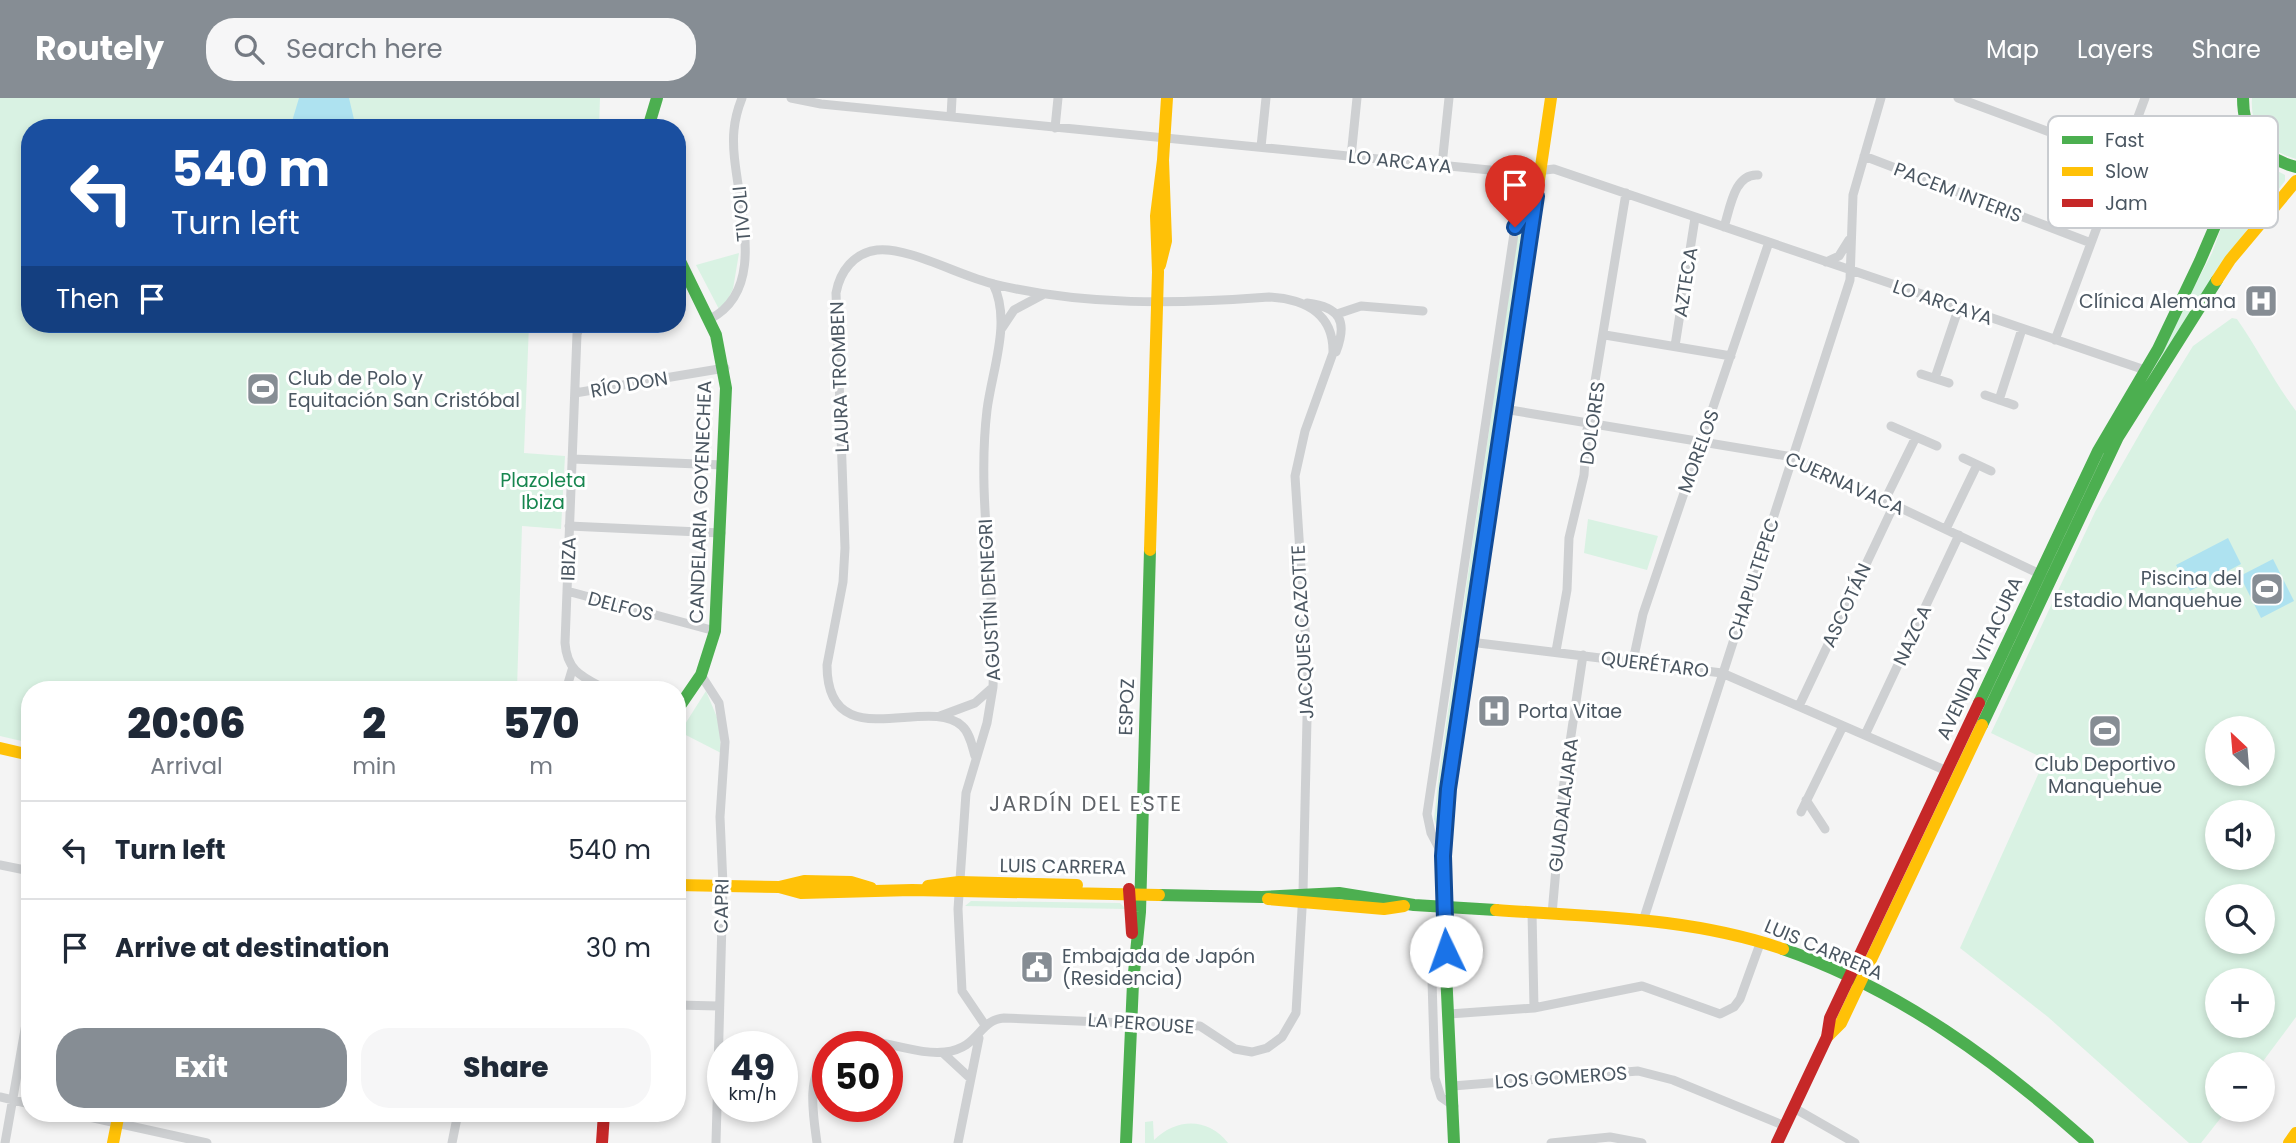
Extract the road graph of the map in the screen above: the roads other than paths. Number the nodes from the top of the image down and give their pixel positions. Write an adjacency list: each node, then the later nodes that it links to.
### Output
1 (657, 98): 16 (main road)
2 (742, 98): 56 (street, TIVOLI)
3 (791, 98): 15 (street, LO ARCAYA)
4 (953, 98): 15 (street)
5 (1058, 98): 17 (street)
6 (1167, 98): 19 (main road, ESPOZ)
7 (1266, 98): 20 (street)
8 (1357, 98): 22 (street)
9 (1449, 98): 24 (street)
10 (1551, 98): 26 (main road)
11 (1881, 98): 21 (street, CHAPULTEPEC)
12 (1958, 98): 18 (street)
13 (2145, 98): 14 (street)
14 (2138, 116)
15 (951, 117): 17 (street, LO ARCAYA)
16 (651, 119)
17 (1055, 128): 19 (street, LO ARCAYA)
18 (2048, 131)
19 (1163, 139): 20 (street, LO ARCAYA); 51 (main road, ESPOZ)
20 (1261, 147): 22 (street, LO ARCAYA)
21 (1864, 156): 38 (street, PACEM INTERIS); 43 (street, CHAPULTEPEC)
22 (1351, 157): 24 (street, LO ARCAYA)
23 (2278, 160): 25 (main road)
24 (1442, 165): 27 (street, LO ARCAYA)
25 (2296, 167)
26 (1541, 170): 27 (street, LO ARCAYA); 30 (street, LO ARCAYA); 32 (main road)
27 (1520, 173): 36 (street)
28 (1758, 175): 37 (street)
29 (2296, 181): 33 (main road, AVENIDA VITACURA)
30 (1626, 193): 35 (street, LO ARCAYA); 60 (street, DOLORES)
31 (2296, 195): 33 (main road)
32 (1536, 196): 36 (main road); 74 (main road)
33 (2280, 201): 34 (main road, AVENIDA VITACURA)
34 (2278, 204)
35 (1695, 218): 37 (street, LO ARCAYA); 62 (street, AZTECA)
36 (1515, 227): 116 (street)
37 (1724, 227): 44 (street, LO ARCAYA)
38 (2048, 227)
39 (2052, 228): 45 (street, PACEM INTERIS)
40 (2097, 228): 45 (street)
41 (2205, 228): 66 (main road, AVENIDA VITACURA)
42 (2265, 228): 91 (main road, AVENIDA VITACURA)
43 (1850, 238): 46 (street); 47 (street, CHAPULTEPEC)
44 (1769, 243): 46 (street, LO ARCAYA); 63 (street, MORELOS)
45 (2091, 243): 61 (street)
46 (1826, 262): 47 (street, LO ARCAYA)
47 (1852, 271): 53 (street, LO ARCAYA); 80 (street, CHAPULTEPEC)
48 (686, 280): 56 (main road, CANDELARIA GOYENECHEA)
49 (993, 284): 50 (street, LAURA TROMBEN); 59 (street, AGUSTÍN DENEGRI); 106 (street, LAURA TROMBEN)
50 (1045, 293): 51 (street, LAURA TROMBEN); 59 (street, AGUSTÍN DENEGRI)
51 (1157, 301): 52 (street); 122 (main road, ESPOZ)
52 (1304, 302): 55 (street); 65 (street, JACQUES CAZOTTE)
53 (1959, 307): 57 (street, LO ARCAYA); 68 (street)
54 (1423, 312): 55 (street)
55 (1337, 314): 65 (street, JACQUES CAZOTTE)
56 (710, 319): 64 (main road, CANDELARIA GOYENECHEA)
57 (2022, 329): 61 (street, LO ARCAYA); 72 (street)
58 (577, 333): 70 (street, IBIZA)
59 (1000, 333): 103 (street, AGUSTÍN DENEGRI)
60 (1605, 334): 62 (street); 75 (street, DOLORES)
61 (2055, 340): 66 (street, LO ARCAYA)
62 (1675, 346): 63 (street)
63 (1731, 356): 78 (street, MORELOS)
64 (725, 368): 70 (street, RÍO DON); 84 (main road, CANDELARIA GOYENECHEA)
65 (1328, 370): 123 (street, JACQUES CAZOTTE)
66 (2145, 370): 91 (main road, AVENIDA VITACURA)
67 (1921, 374): 68 (street)
68 (1934, 379): 69 (street)
69 (1949, 383)
70 (575, 393): 82 (street, IBIZA)
71 (1985, 395): 72 (street)
72 (2000, 400): 73 (street)
73 (2014, 405)
74 (1504, 409): 75 (street, CUERNAVACA); 94 (main road)
75 (1589, 423): 78 (street, CUERNAVACA); 95 (street, DOLORES)
76 (1891, 426): 77 (street)
77 (1916, 437): 79 (street); 86 (street, ASCOTÁN)
78 (1703, 442): 80 (street, CUERNAVACA); 97 (street, MORELOS)
79 (1937, 446)
80 (1793, 457): 86 (street, CUERNAVACA); 99 (street, CHAPULTEPEC)
81 (1963, 458): 83 (street)
82 (572, 459): 84 (street); 87 (street, IBIZA)
83 (1977, 465): 85 (street); 88 (street)
84 (723, 466): 89 (main road, CANDELARIA GOYENECHEA)
85 (1991, 471)
86 (1890, 502): 88 (street, CUERNAVACA); 105 (street, ASCOTÁN)
87 (569, 526): 89 (street); 92 (street, IBIZA)
88 (1946, 529): 90 (street, CUERNAVACA)
89 (721, 533): 93 (main road, CANDELARIA GOYENECHEA)
90 (1959, 535): 91 (street, CUERNAVACA); 108 (street, NAZCA)
91 (2044, 576): 112 (main road, AVENIDA VITACURA); 130 (main road, AVENIDA VITACURA)
92 (567, 592): 93 (street, DELFOS); 98 (street, IBIZA)
93 (715, 631): 100 (main road, CANDELARIA GOYENECHEA)
94 (1470, 642): 95 (street, QUERÉTARO); 116 (main road)
95 (1556, 652): 96 (street, QUERÉTARO)
96 (1583, 655): 97 (street, QUERÉTARO); 126 (street, GUADALAJARA)
97 (1633, 661): 99 (street, QUERÉTARO)
98 (572, 670): 101 (street); 102 (street)
99 (1722, 673): 105 (street, QUERÉTARO); 127 (street, CHAPULTEPEC)
100 (701, 675): 104 (main road, CANDELARIA GOYENECHEA); 120 (street, CAPRI)
101 (569, 681)
102 (591, 681)
103 (993, 687): 106 (street, LAURA TROMBEN); 111 (street, AGUSTÍN DENEGRI)
104 (686, 697)
105 (1798, 706): 107 (street, QUERÉTARO)
106 (938, 716): 111 (street)
107 (1843, 726): 108 (street, QUERÉTARO); 113 (street)
108 (1865, 735): 112 (street, QUERÉTARO)
109 (0, 748): 110 (main road)
110 (21, 753)
111 (975, 756): 121 (street, AGUSTÍN DENEGRI)
112 (1947, 771): 130 (main road, AVENIDA VITACURA)
113 (1806, 800): 114 (street); 115 (street)
114 (1801, 812)
115 (1825, 829)
116 (1443, 856): 124 (main road)
117 (0, 865): 118 (street)
118 (21, 869)
119 (686, 885): 120 (main road, LUIS CARRERA)
120 (723, 886): 121 (main road, LUIS CARRERA); 132 (street, CAPRI)
121 (959, 887): 122 (main road, LUIS CARRERA); 136 (street, AGUSTÍN DENEGRI)
122 (1134, 891): 123 (main road, LUIS CARRERA); 135 (main road, ESPOZ)
123 (1303, 898): 124 (main road, LUIS CARRERA); 135 (street, LA PEROUSE)
124 (1443, 907): 125 (main road, LUIS CARRERA); 128 (main road)
125 (1532, 912): 126 (main road, LUIS CARRERA); 133 (street)
126 (1552, 914): 127 (main road, LUIS CARRERA)
127 (1644, 919): 129 (main road, LUIS CARRERA)
128 (1444, 930): 134 (main road); 146 (street)
129 (1761, 941): 130 (main road, LUIS CARRERA); 133 (street)
130 (1854, 980): 147 (main road, AVENIDA VITACURA); 169 (main road, LUIS CARRERA)
131 (686, 1005): 132 (street)
132 (718, 1006): 161 (street, CAPRI)
133 (1534, 1008): 134 (street)
134 (1450, 1014): 142 (main road)
135 (1130, 1021): 136 (street, LA PEROUSE); 164 (main road, ESPOZ)
136 (985, 1025): 137 (street)
137 (980, 1036): 140 (street); 141 (street)
138 (903, 1047): 140 (street)
139 (21, 1053): 144 (street)
140 (943, 1053): 141 (street)
141 (970, 1078): 163 (street)
142 (1453, 1086): 146 (main road); 153 (street, LOS GOMEROS)
143 (0, 1097): 144 (street)
144 (13, 1100): 145 (street); 156 (street)
145 (21, 1102)
146 (1454, 1106): 155 (main road)
147 (1794, 1108): 153 (main road, AVENIDA VITACURA); 168 (street)
148 (117, 1122): 157 (main road)
149 (132, 1122): 158 (street)
150 (456, 1122): 159 (street)
151 (604, 1122): 160 (main road)
152 (816, 1122): 162 (street)
153 (1785, 1126): 167 (main road, AVENIDA VITACURA)
154 (2296, 1133): 170 (main road)
155 (1455, 1142)
156 (5, 1143)
157 (113, 1143)
158 (207, 1143)
159 (452, 1143)
160 (602, 1143)
161 (716, 1143)
162 (817, 1143)
163 (958, 1143)
164 (1126, 1143)
165 (1551, 1143): 166 (street)
166 (1642, 1143)
167 (1777, 1143)
168 (1856, 1143)
169 (2088, 1143)
170 (2289, 1143)

